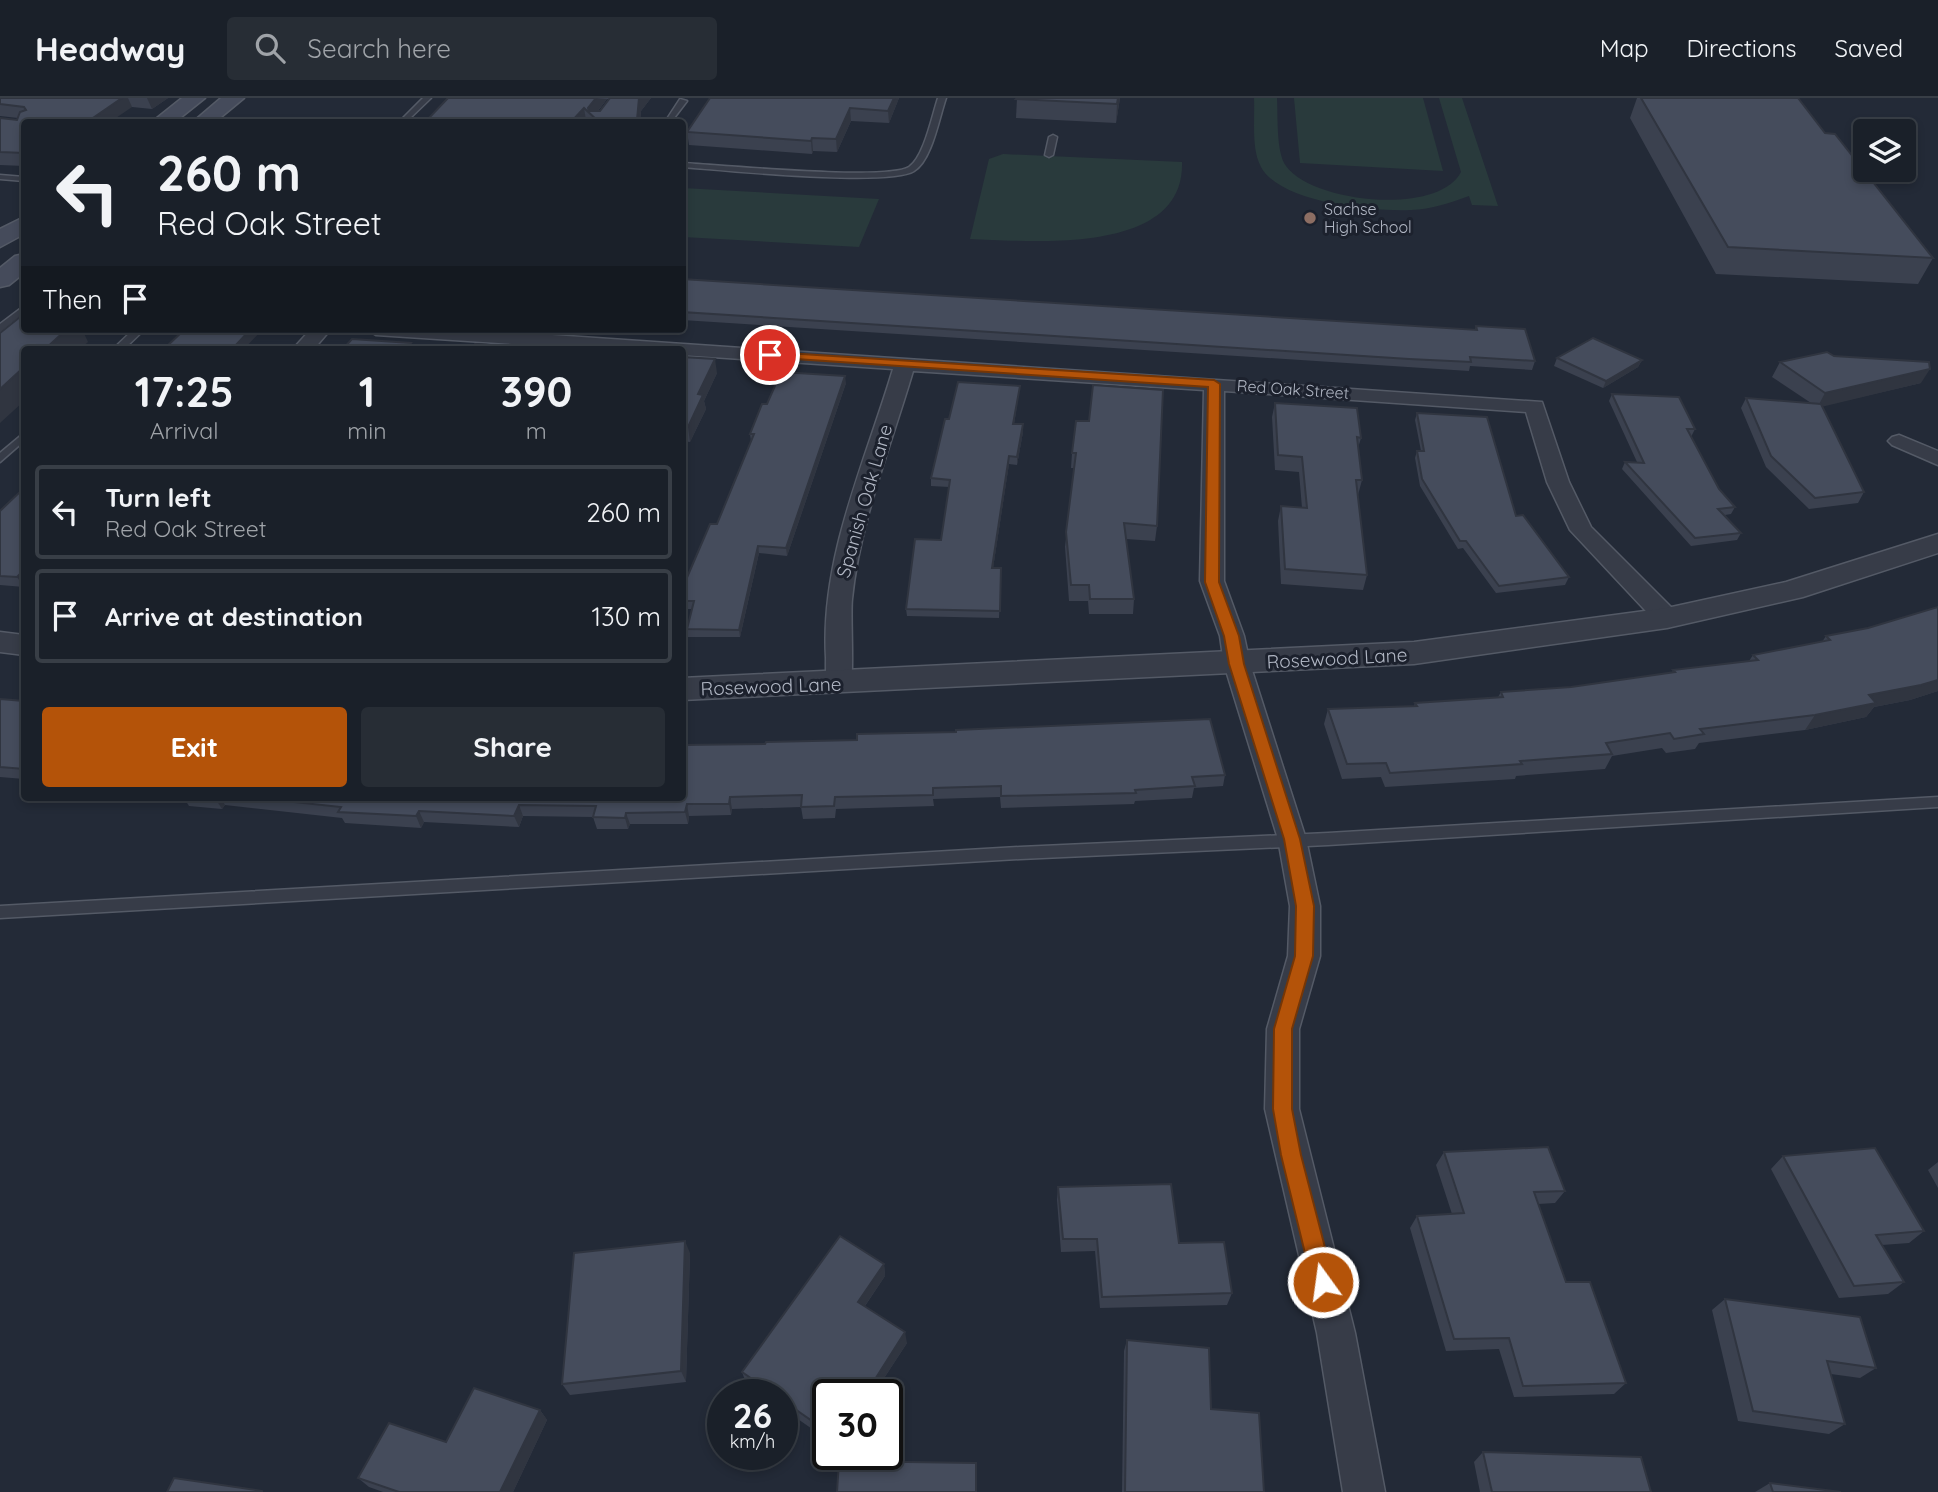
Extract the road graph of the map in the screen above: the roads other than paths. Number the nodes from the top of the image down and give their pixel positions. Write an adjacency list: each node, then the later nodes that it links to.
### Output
1 (195, 98): 6 (main road)
2 (234, 98): 7 (main road)
3 (427, 98): 8 (lane)
4 (942, 98): 12 (lane)
5 (683, 101): 9 (lane)
6 (166, 119)
7 (206, 119)
8 (405, 119)
9 (670, 119)
10 (1053, 137): 11 (lane)
11 (1049, 155)
12 (686, 165)
13 (0, 177): 14 (lane)
14 (21, 179)
15 (21, 226): 16 (main road)
16 (0, 240)
17 (21, 263): 18 (main road)
18 (0, 280)
19 (21, 312): 20 (lane)
20 (0, 329)
21 (136, 333): 24 (lane)
22 (317, 333): 25 (street)
23 (427, 333): 26 (street, Red Oak Street)
24 (121, 346)
25 (306, 346)
26 (593, 346)
27 (686, 351): 28 (street, Red Oak Street)
28 (905, 363): 29 (street, Red Oak Street); 39 (street, Spanish Oak Lane)
29 (1214, 384): 35 (street, Red Oak Street); 38 (street)
30 (21, 439): 32 (lane)
31 (1899, 441): 33 (street)
32 (0, 459)
33 (1938, 459)
34 (1938, 543): 35 (street, Rosewood Lane)
35 (1667, 618): 38 (street, Rosewood Lane)
36 (0, 642): 37 (street)
37 (21, 645)
38 (1237, 664): 39 (street, Rosewood Lane); 42 (street)
39 (840, 683): 40 (street, Rosewood Lane)
40 (686, 689)
41 (1938, 802): 42 (lane)
42 (1292, 839): 43 (lane); 44 (street)
43 (0, 912)
44 (1364, 1492)

